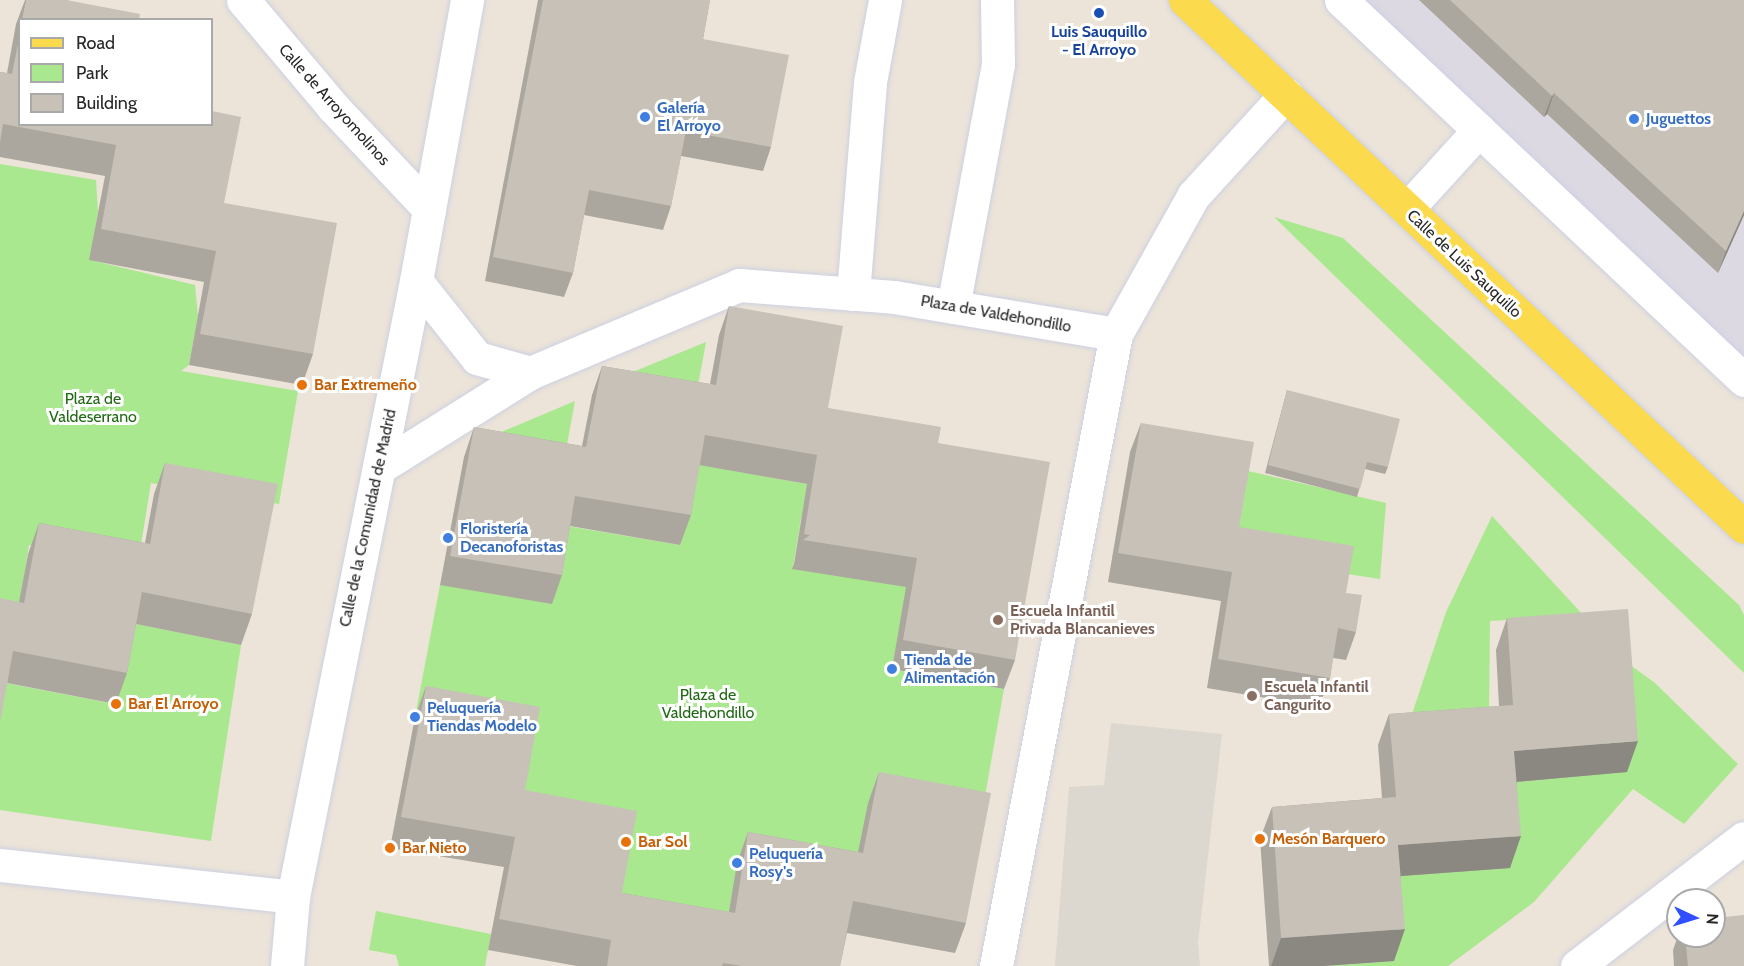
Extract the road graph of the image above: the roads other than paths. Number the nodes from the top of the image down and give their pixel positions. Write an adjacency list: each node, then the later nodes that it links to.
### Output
1 (243, 0): 9 (street, Calle de Arroyomolinos)
2 (467, 0): 9 (street, Calle de la Comunidad de Madrid)
3 (885, 0): 12 (street)
4 (997, 0): 13 (street)
5 (1185, 0): 7 (main road, Calle de Luis Sauquillo)
6 (1341, 0): 8 (street)
7 (1286, 94): 10 (main road, Calle de Luis Sauquillo); 14 (street)
8 (1479, 130): 10 (street); 16 (street)
9 (429, 209): 11 (street, Calle de la Comunidad de Madrid)
10 (1407, 209): 18 (main road, Calle de Luis Sauquillo)
11 (416, 281): 15 (street); 17 (street, Calle de la Comunidad de Madrid)
12 (853, 294): 13 (street, Plaza de Valdehondillo); 15 (street, Plaza de Valdehondillo)
13 (953, 307): 14 (street, Plaza de Valdehondillo)
14 (1116, 334): 23 (street)
15 (530, 372): 17 (street, Plaza de Valdehondillo)
16 (1744, 380)
17 (380, 466): 21 (street, Calle de la Comunidad de Madrid)
18 (1744, 527)
19 (1744, 838): 24 (street)
20 (2, 871): 21 (street)
21 (293, 897): 22 (street, Calle de la Comunidad de Madrid)
22 (287, 966)
23 (996, 966)
24 (1577, 966)

